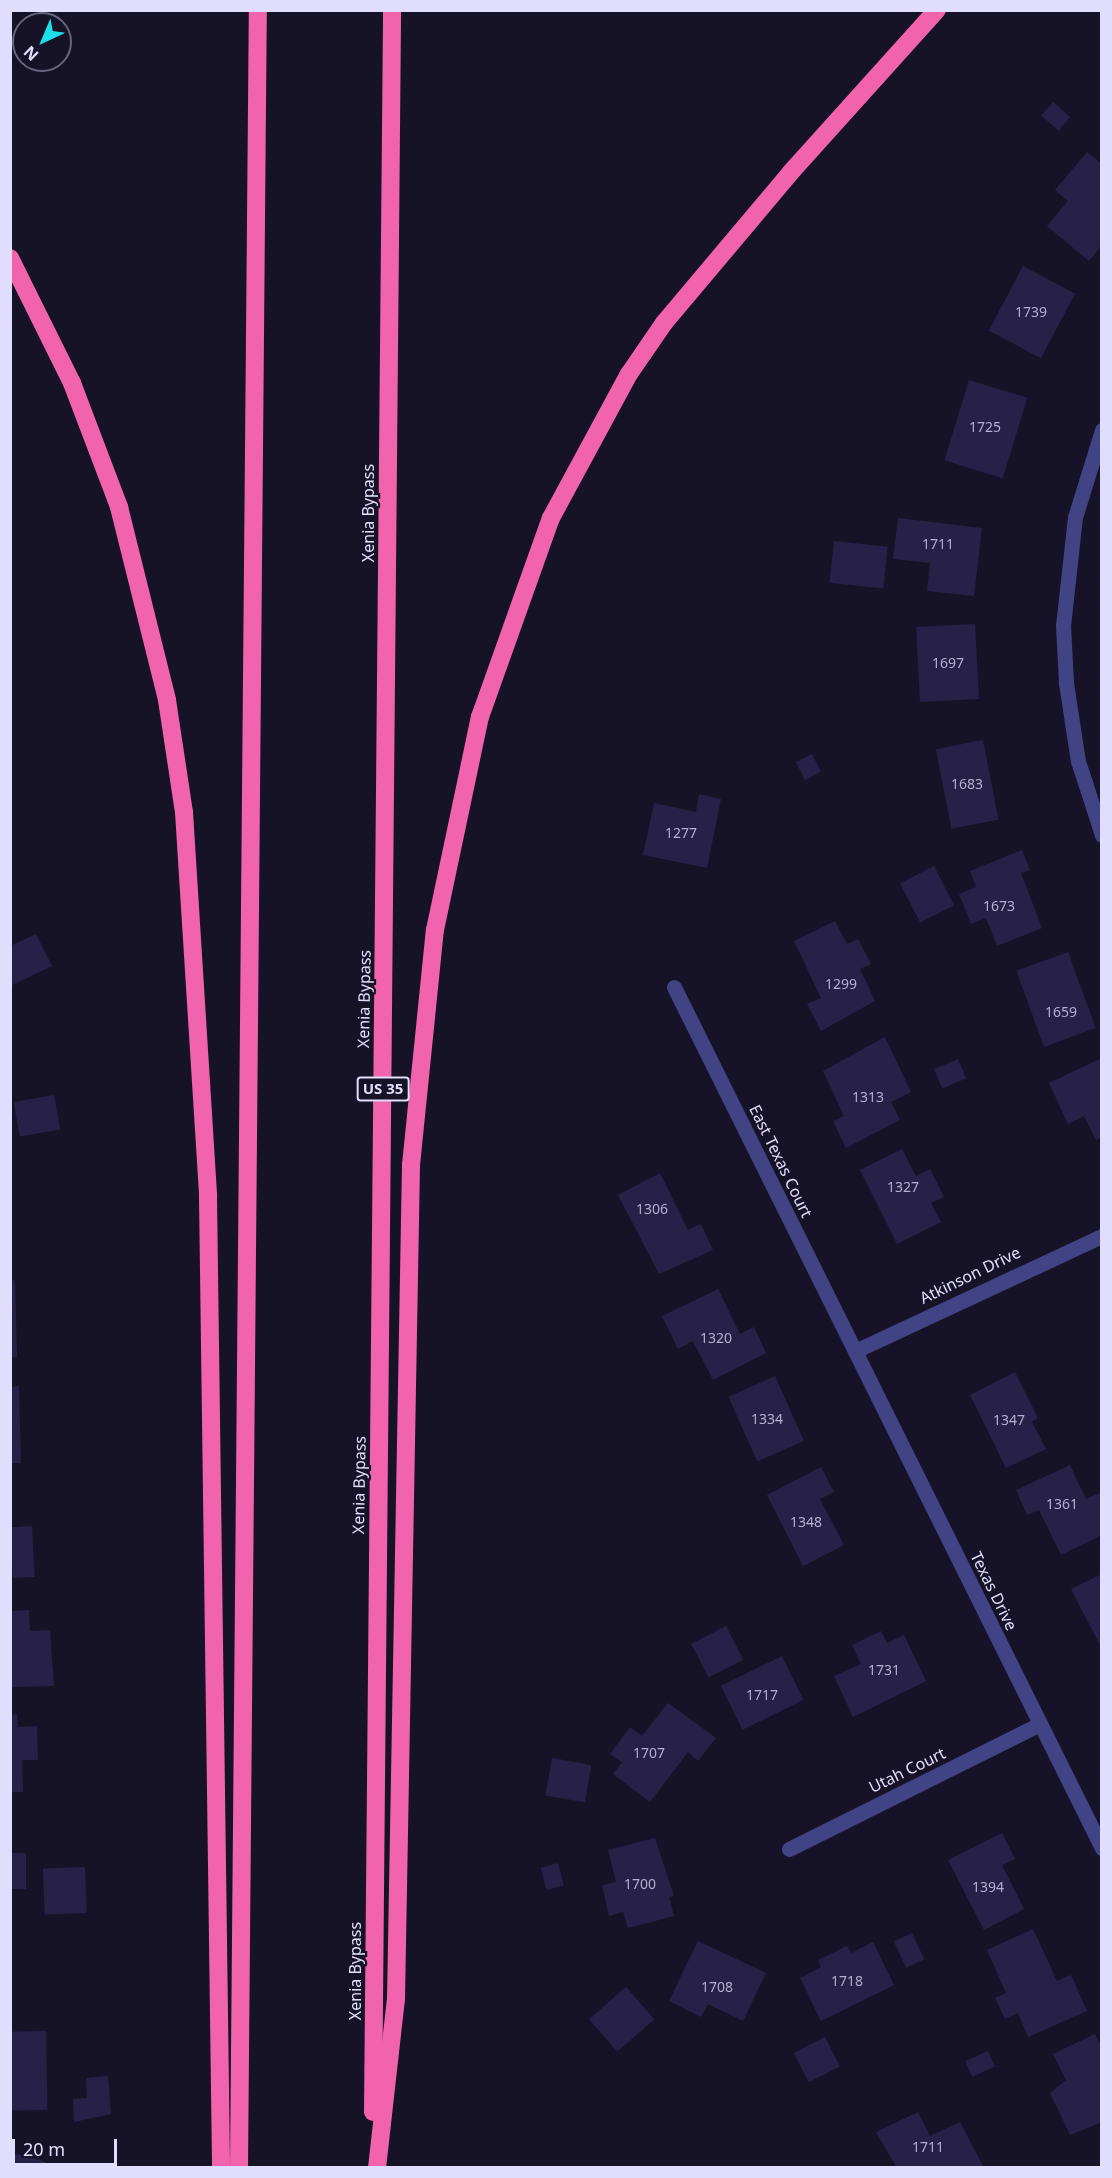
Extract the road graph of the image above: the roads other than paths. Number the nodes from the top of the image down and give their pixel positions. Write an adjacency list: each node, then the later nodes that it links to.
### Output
1 (258, 10): 14 (highway)
2 (392, 10): 15 (highway, Xenia Bypass / US 35)
3 (937, 10): 15 (highway)
4 (10, 258): 13 (highway)
5 (1101, 430): 6 (street)
6 (1101, 835)
7 (674, 987): 9 (street, East Texas Court)
8 (1101, 1236): 9 (street, Atkinson Drive)
9 (855, 1351): 10 (street, Texas Drive)
10 (1040, 1724): 11 (street, Texas Drive); 12 (street, Utah Court)
11 (1101, 1848)
12 (789, 1849)
13 (221, 2168)
14 (239, 2168)
15 (375, 2168)

